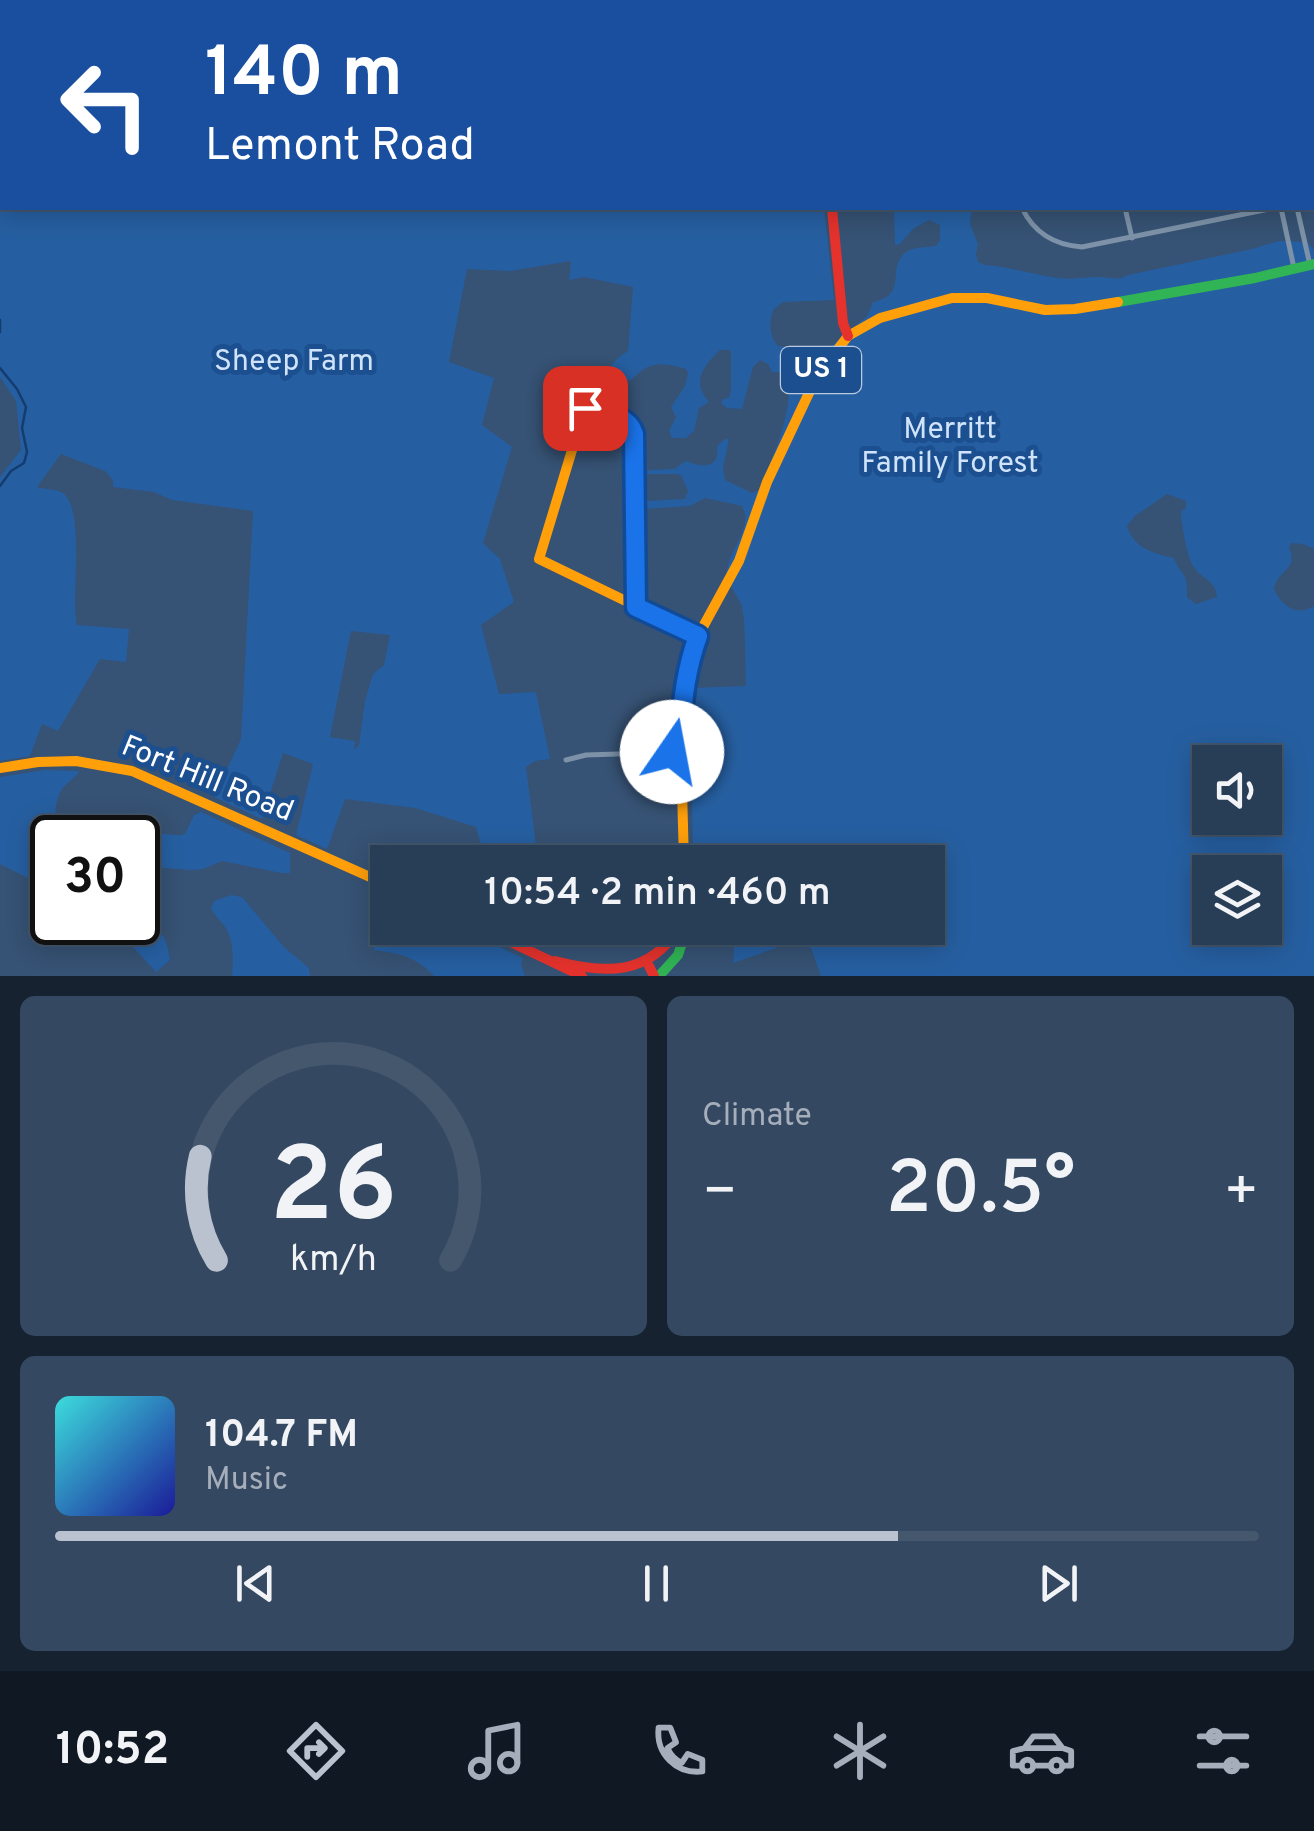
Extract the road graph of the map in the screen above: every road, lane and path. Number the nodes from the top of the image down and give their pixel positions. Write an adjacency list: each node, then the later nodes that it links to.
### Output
1 (832, 210): 10 (main road)
2 (1023, 210): 7 (street)
3 (1125, 210): 7 (street)
4 (1268, 210): 7 (street)
5 (1279, 210): 9 (street)
6 (1298, 210): 8 (street)
7 (1132, 238)
8 (1312, 265): 9 (main road, US 1)
9 (1294, 269): 10 (main road, US 1)
10 (848, 336): 14 (main road, US 1)
11 (596, 372): 12 (main road)
12 (585, 408): 13 (street); 13 (main road)
13 (636, 607): 14 (main road)
14 (698, 636): 15 (main road, US 1)
15 (682, 752): 16 (street); 18 (main road, US 1)
16 (566, 760)
17 (1, 767): 19 (main road, Fort Hill Road)
18 (684, 845)
19 (370, 877)
20 (519, 945): 23 (main road)
21 (669, 945): 24 (main road)
22 (682, 945): 24 (main road)
23 (555, 961): 24 (main road); 25 (main road)
24 (654, 973)
25 (582, 976)

